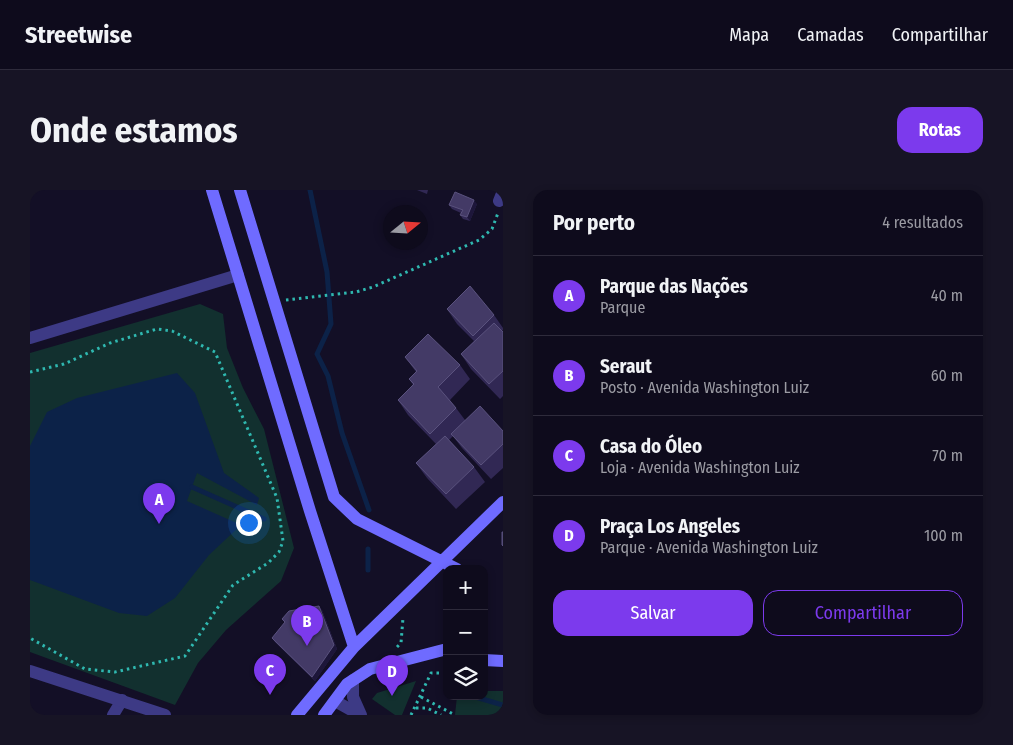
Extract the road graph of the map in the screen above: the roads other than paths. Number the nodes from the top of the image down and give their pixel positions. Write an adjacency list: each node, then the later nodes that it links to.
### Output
1 (212, 190): 3 (main road)
2 (240, 190): 6 (main road)
3 (238, 275): 4 (street); 8 (main road)
4 (30, 338)
5 (503, 502): 6 (main road)
6 (442, 560): 7 (main road); 8 (main road)
7 (451, 565)
8 (354, 647): 20 (main road)
9 (443, 650): 10 (main road)
10 (418, 658): 11 (main road); 15 (main road)
11 (443, 659)
12 (488, 660): 13 (main road)
13 (503, 661)
14 (30, 671): 16 (street)
15 (353, 680): 17 (main road); 22 (street)
16 (122, 700): 18 (street); 19 (street)
17 (335, 701): 21 (main road); 22 (street)
18 (113, 715)
19 (165, 715)
20 (297, 715)
21 (324, 715)
22 (360, 715)

